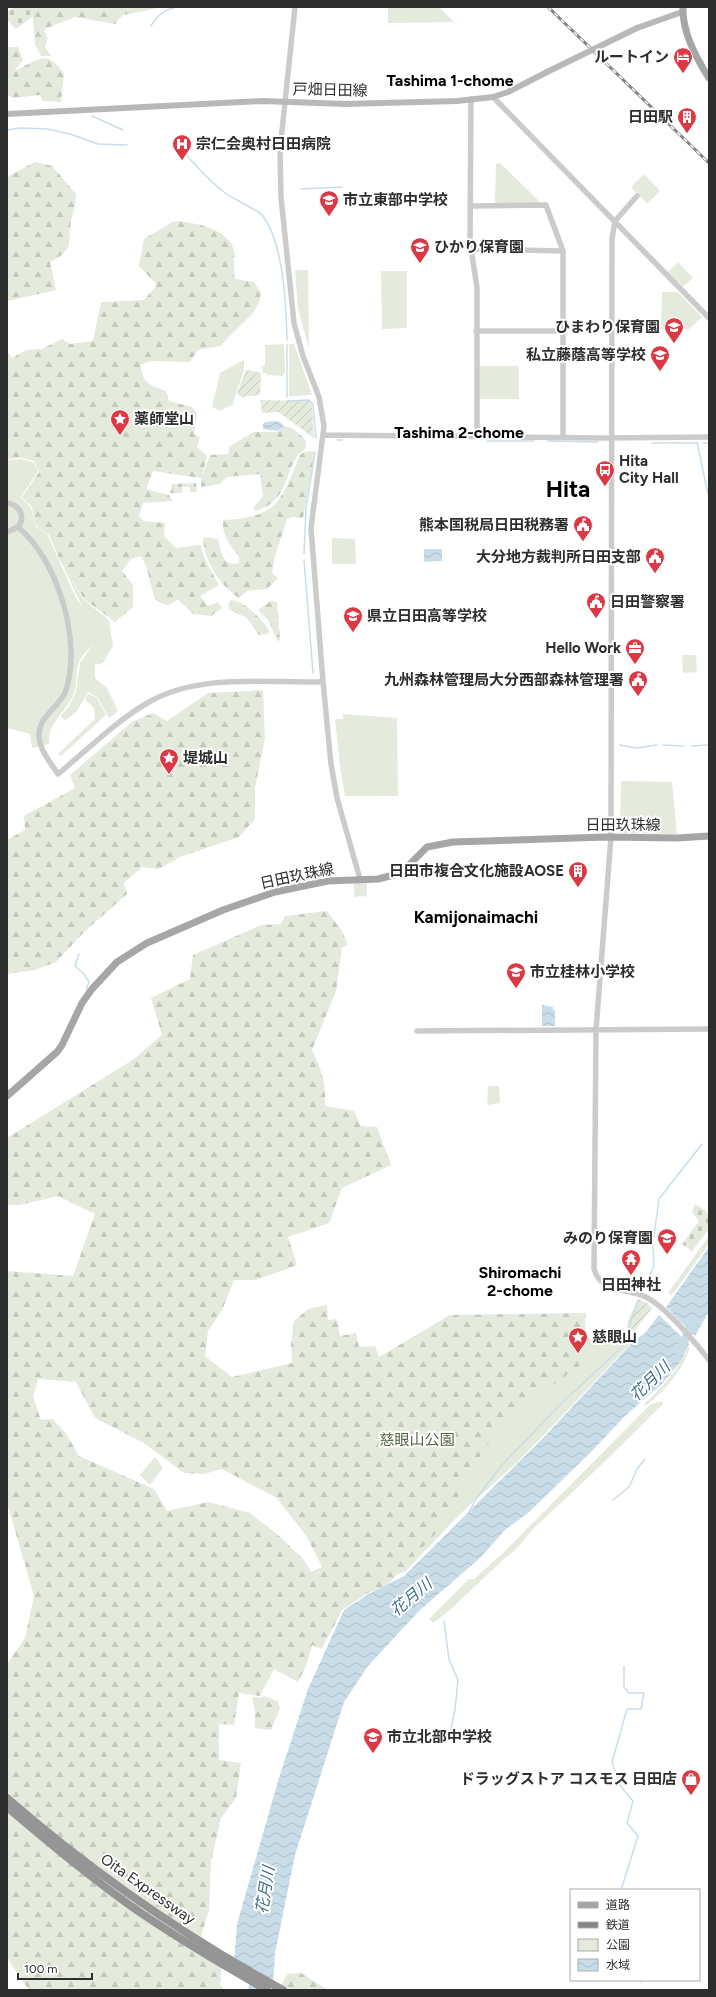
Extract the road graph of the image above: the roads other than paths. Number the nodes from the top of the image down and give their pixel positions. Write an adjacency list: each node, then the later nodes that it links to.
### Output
1 (295, 7): 6 (street)
2 (682, 10): 3 (main road); 4 (main road, 戸畑日田線, bridge)
3 (709, 78)
4 (493, 97): 5 (main road, 戸畑日田線); 10 (street)
5 (471, 99): 6 (main road, 戸畑日田線); 9 (street)
6 (285, 102): 7 (main road, 戸畑日田線); 16 (street)
7 (7, 114)
8 (637, 196): 10 (street)
9 (470, 206): 11 (street); 12 (street)
10 (615, 221): 13 (street); 20 (street)
11 (471, 249): 12 (street); 14 (street)
12 (563, 251): 15 (street)
13 (709, 318)
14 (476, 331): 15 (street); 17 (street)
15 (564, 331): 19 (street)
16 (324, 435): 17 (street); 24 (street)
17 (477, 437): 19 (street)
18 (709, 437): 20 (street)
19 (564, 438): 20 (street)
20 (611, 438): 26 (street)
21 (7, 503): 22 (street)
22 (18, 527): 23 (street); 24 (street)
23 (7, 532)
24 (323, 682): 27 (street)
25 (709, 836): 26 (main road, 日田玖珠線)
26 (611, 837): 27 (main road, 日田玖珠線); 29 (street)
27 (360, 879): 31 (main road, 日田玖珠線)
28 (709, 1029): 29 (street)
29 (596, 1030): 30 (street); 32 (street)
30 (417, 1031)
31 (7, 1096)
32 (709, 1360)
33 (7, 1798): 35 (highway, Oita Expressway)
34 (7, 1807): 35 (highway, Oita Expressway)
35 (177, 1932): 36 (highway, Oita Expressway); 37 (highway, Oita Expressway)
36 (267, 1990)
37 (283, 1990)

